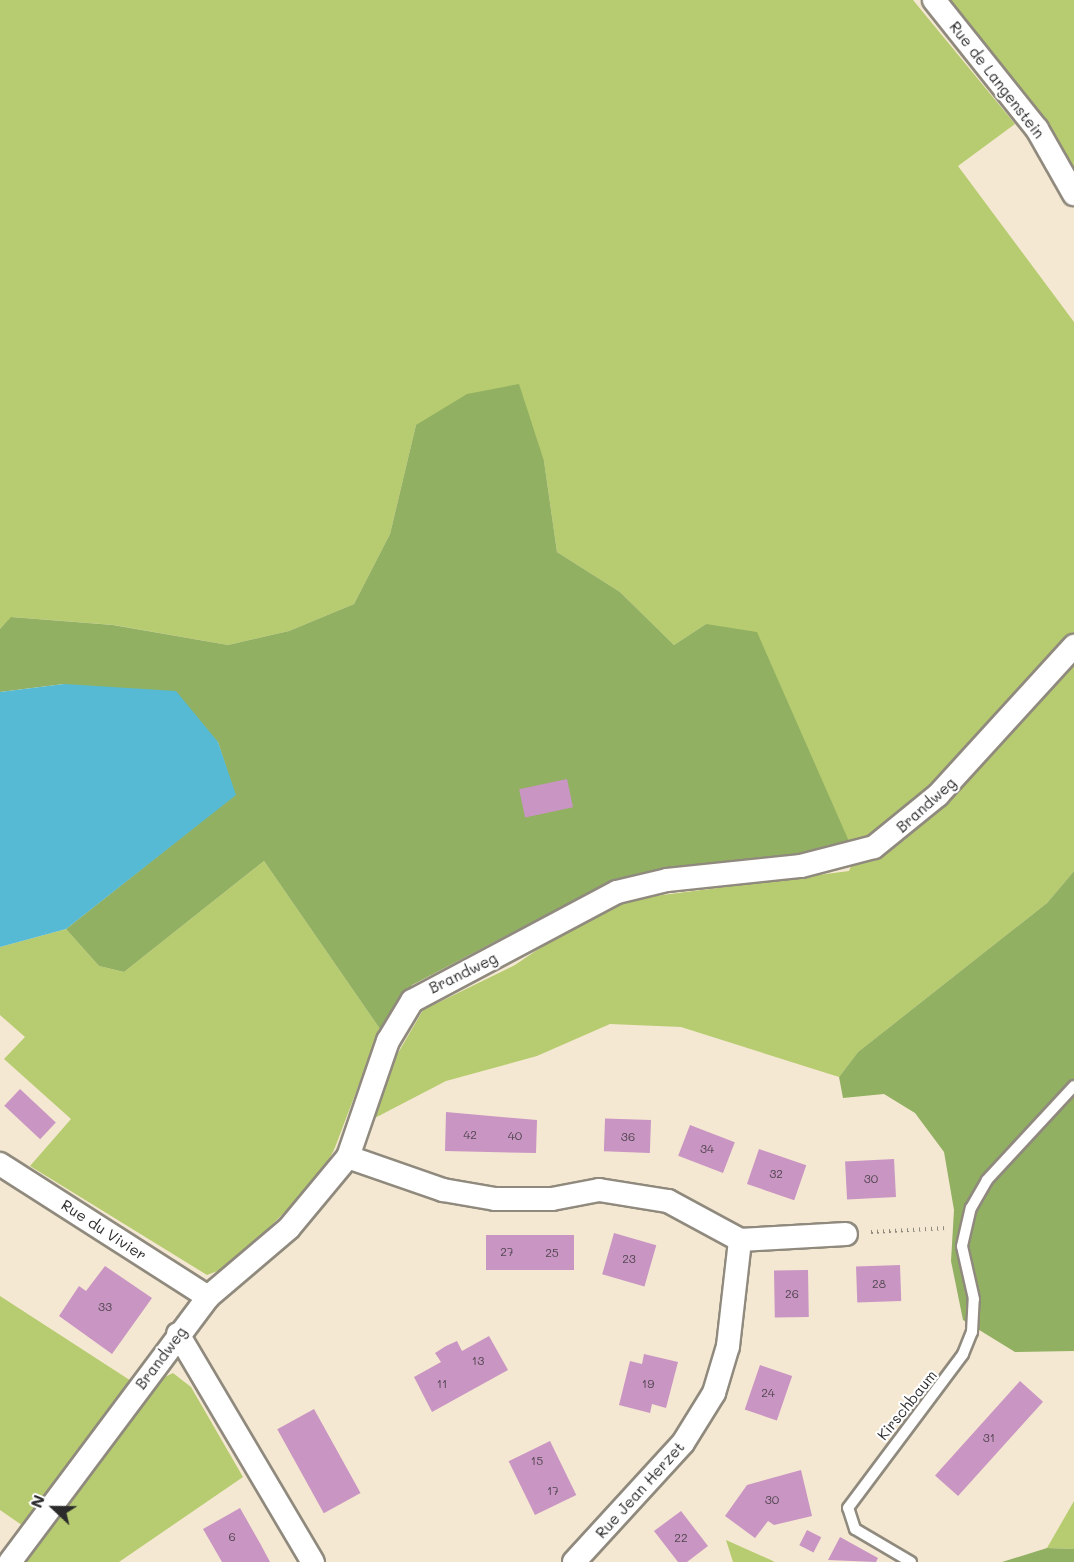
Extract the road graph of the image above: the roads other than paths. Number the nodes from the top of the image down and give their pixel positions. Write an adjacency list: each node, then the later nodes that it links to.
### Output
1 (934, 0): 2 (street, Rue de Langenstein)
2 (1074, 194)
3 (1074, 646): 5 (street, Brandweg)
4 (1074, 1086): 14 (lane, Kirschbaum)
5 (348, 1157): 8 (street); 9 (street, Brandweg)
6 (0, 1164): 9 (street, Rue du Vivier)
7 (846, 1234): 8 (street)
8 (740, 1240): 13 (street, Rue Jean Herzet)
9 (208, 1297): 10 (street, Brandweg)
10 (178, 1334): 11 (street, Brandweg); 12 (street)
11 (10, 1562)
12 (313, 1562)
13 (574, 1562)
14 (911, 1562)

